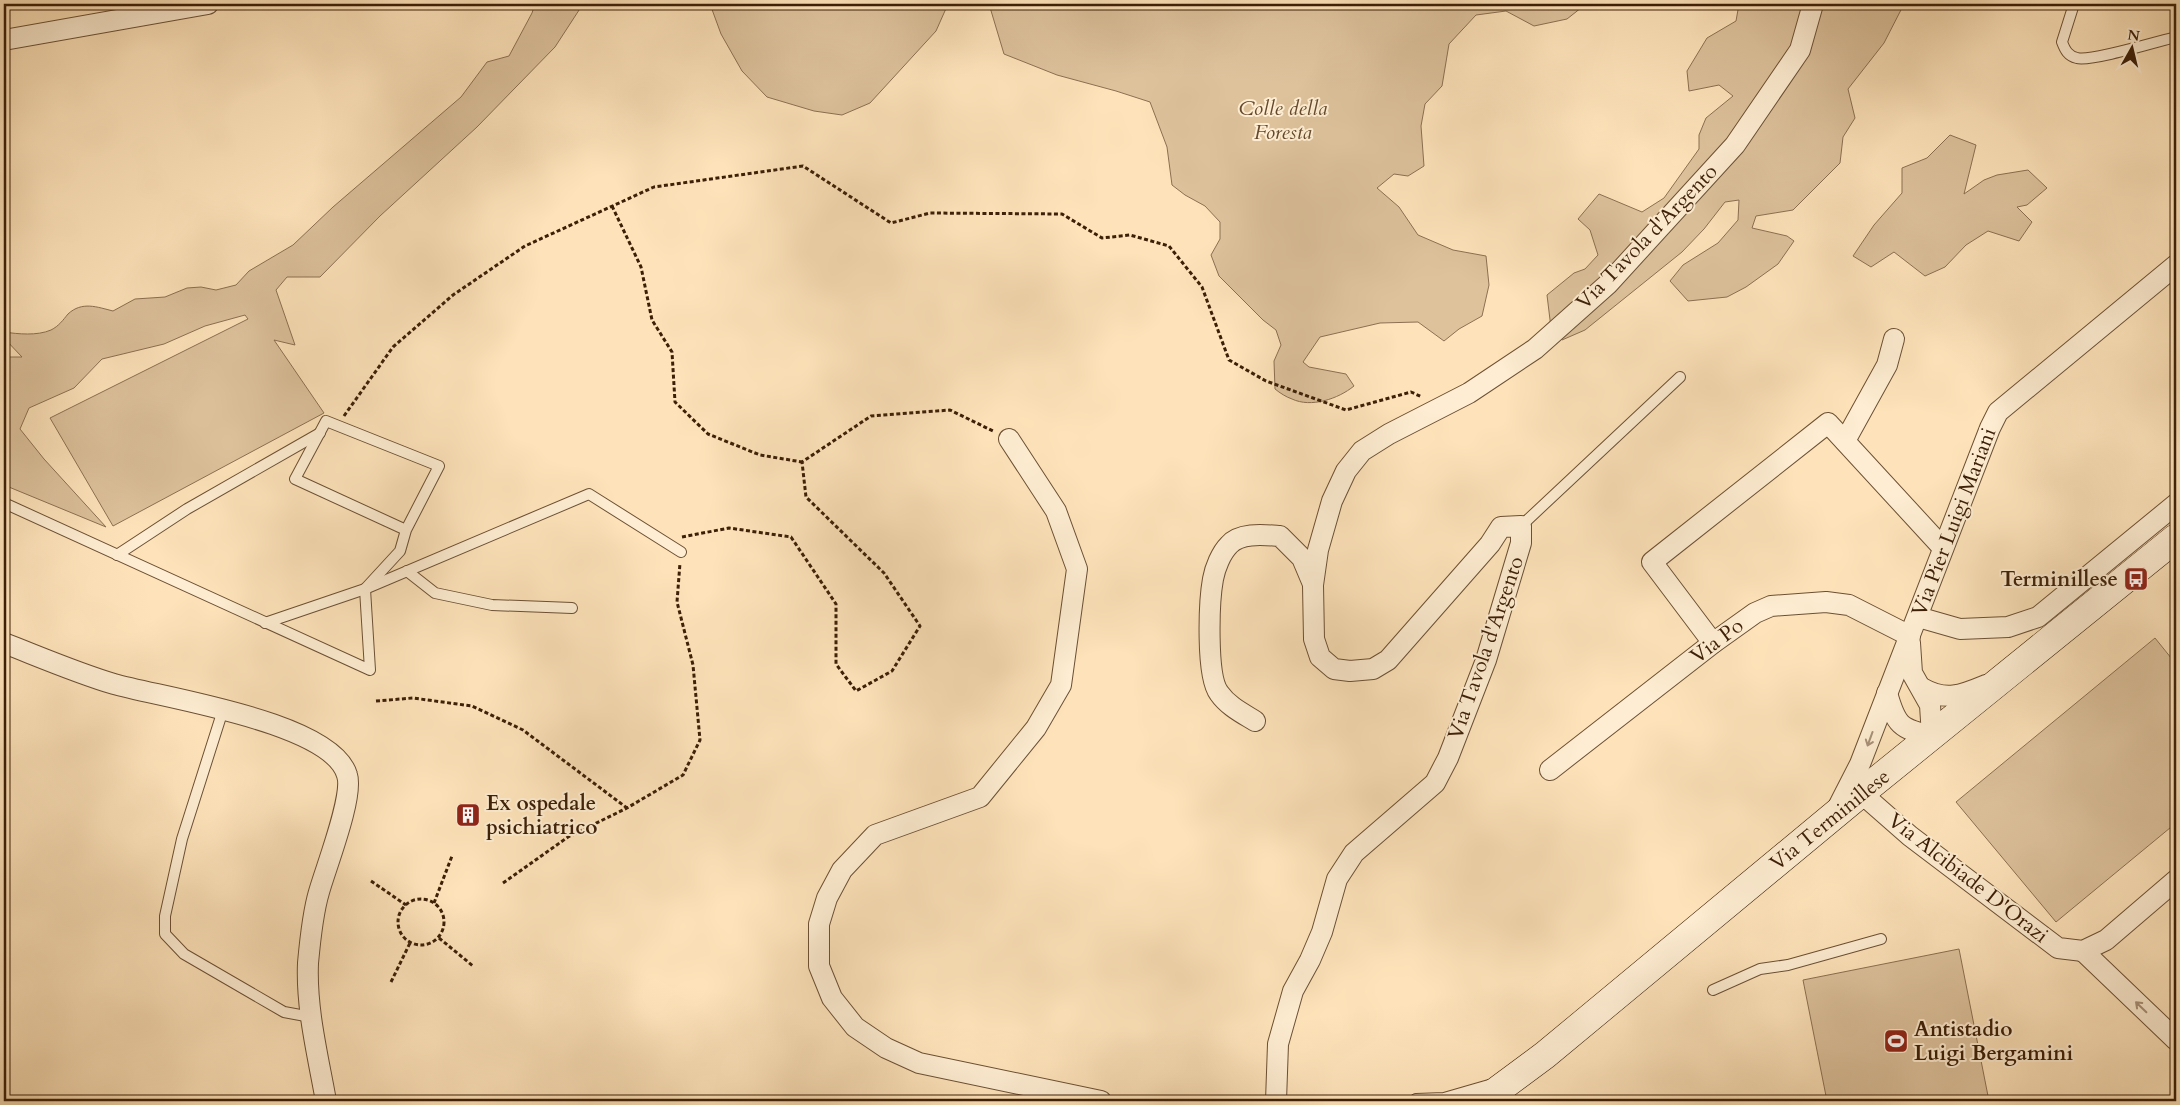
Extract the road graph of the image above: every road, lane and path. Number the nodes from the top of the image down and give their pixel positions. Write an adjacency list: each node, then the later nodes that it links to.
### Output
1 (208, 4): 5 (street)
2 (1813, 4): 10 (street, Via Tavola d'Argento)
3 (2074, 4): 4 (lane)
4 (2176, 37)
5 (4, 40)
6 (612, 206): 10 (path); 11 (path); 15 (path)
7 (2176, 265): 21 (street, Via Pier Luigi Mariani)
8 (1894, 339): 14 (street)
9 (1680, 377): 18 (lane)
10 (1442, 407): 25 (street, Via Tavola d'Argento)
11 (338, 426): 12 (lane); 19 (lane)
12 (320, 433): 19 (lane); 23 (lane)
13 (1009, 439): 15 (path); 61 (street)
14 (1845, 441): 21 (street); 32 (street)
15 (802, 462): 22 (path)
16 (4, 503): 23 (lane)
17 (2176, 504): 28 (street)
18 (1521, 526): 25 (street, Via Tavola d'Argento); 62 (street, Via Tavola d'Argento)
19 (406, 530): 26 (lane)
20 (2176, 538): 33 (main road, Via Terminillese)
21 (1944, 548): 28 (street, Via Pier Luigi Mariani)
22 (681, 552): 24 (lane); 42 (path)
23 (117, 555): 29 (lane)
24 (407, 571): 26 (lane); 27 (lane)
25 (1313, 585): 38 (street)
26 (364, 589): 29 (lane); 29 (lane)
27 (572, 608)
28 (1918, 617): 30 (street, Via Pier Luigi Mariani)
29 (265, 623)
30 (1910, 636): 32 (street, Via Po); 34 (street); 35 (street, Via Pier Luigi Mariani)
31 (4, 643): 37 (street)
32 (1713, 643): 40 (street, Via Po)
33 (2003, 678): 34 (street); 39 (main road, Via Terminillese)
34 (1922, 688): 39 (street)
35 (1887, 693): 39 (street); 43 (street, Via Pier Luigi Mariani, one-way to 43)
36 (376, 701): 42 (path)
37 (223, 710): 57 (street); 57 (lane)
38 (1255, 721)
39 (1932, 736): 41 (main road, Via Terminillese)
40 (1550, 770)
41 (1861, 794): 43 (main road, Via Terminillese); 53 (street, Via Alcibiade D'Orazi)
42 (627, 808): 47 (path)
43 (1833, 817): 59 (main road, Via Terminillese)
44 (452, 856): 48 (path)
45 (2176, 880): 53 (street)
46 (370, 881): 49 (path)
47 (503, 883)
48 (434, 903): 49 (path); 50 (path)
49 (406, 906): 52 (path)
50 (438, 938): 52 (path); 54 (path)
51 (1881, 939): 56 (lane)
52 (410, 942): 55 (path)
53 (2083, 951): 58 (street, one-way to 53)
54 (473, 966)
55 (391, 982)
56 (1713, 990)
57 (311, 1018): 60 (street)
58 (2176, 1040)
59 (1492, 1093): 63 (lane)
60 (326, 1101)
61 (1100, 1101)
62 (1276, 1101)
63 (1413, 1101)

